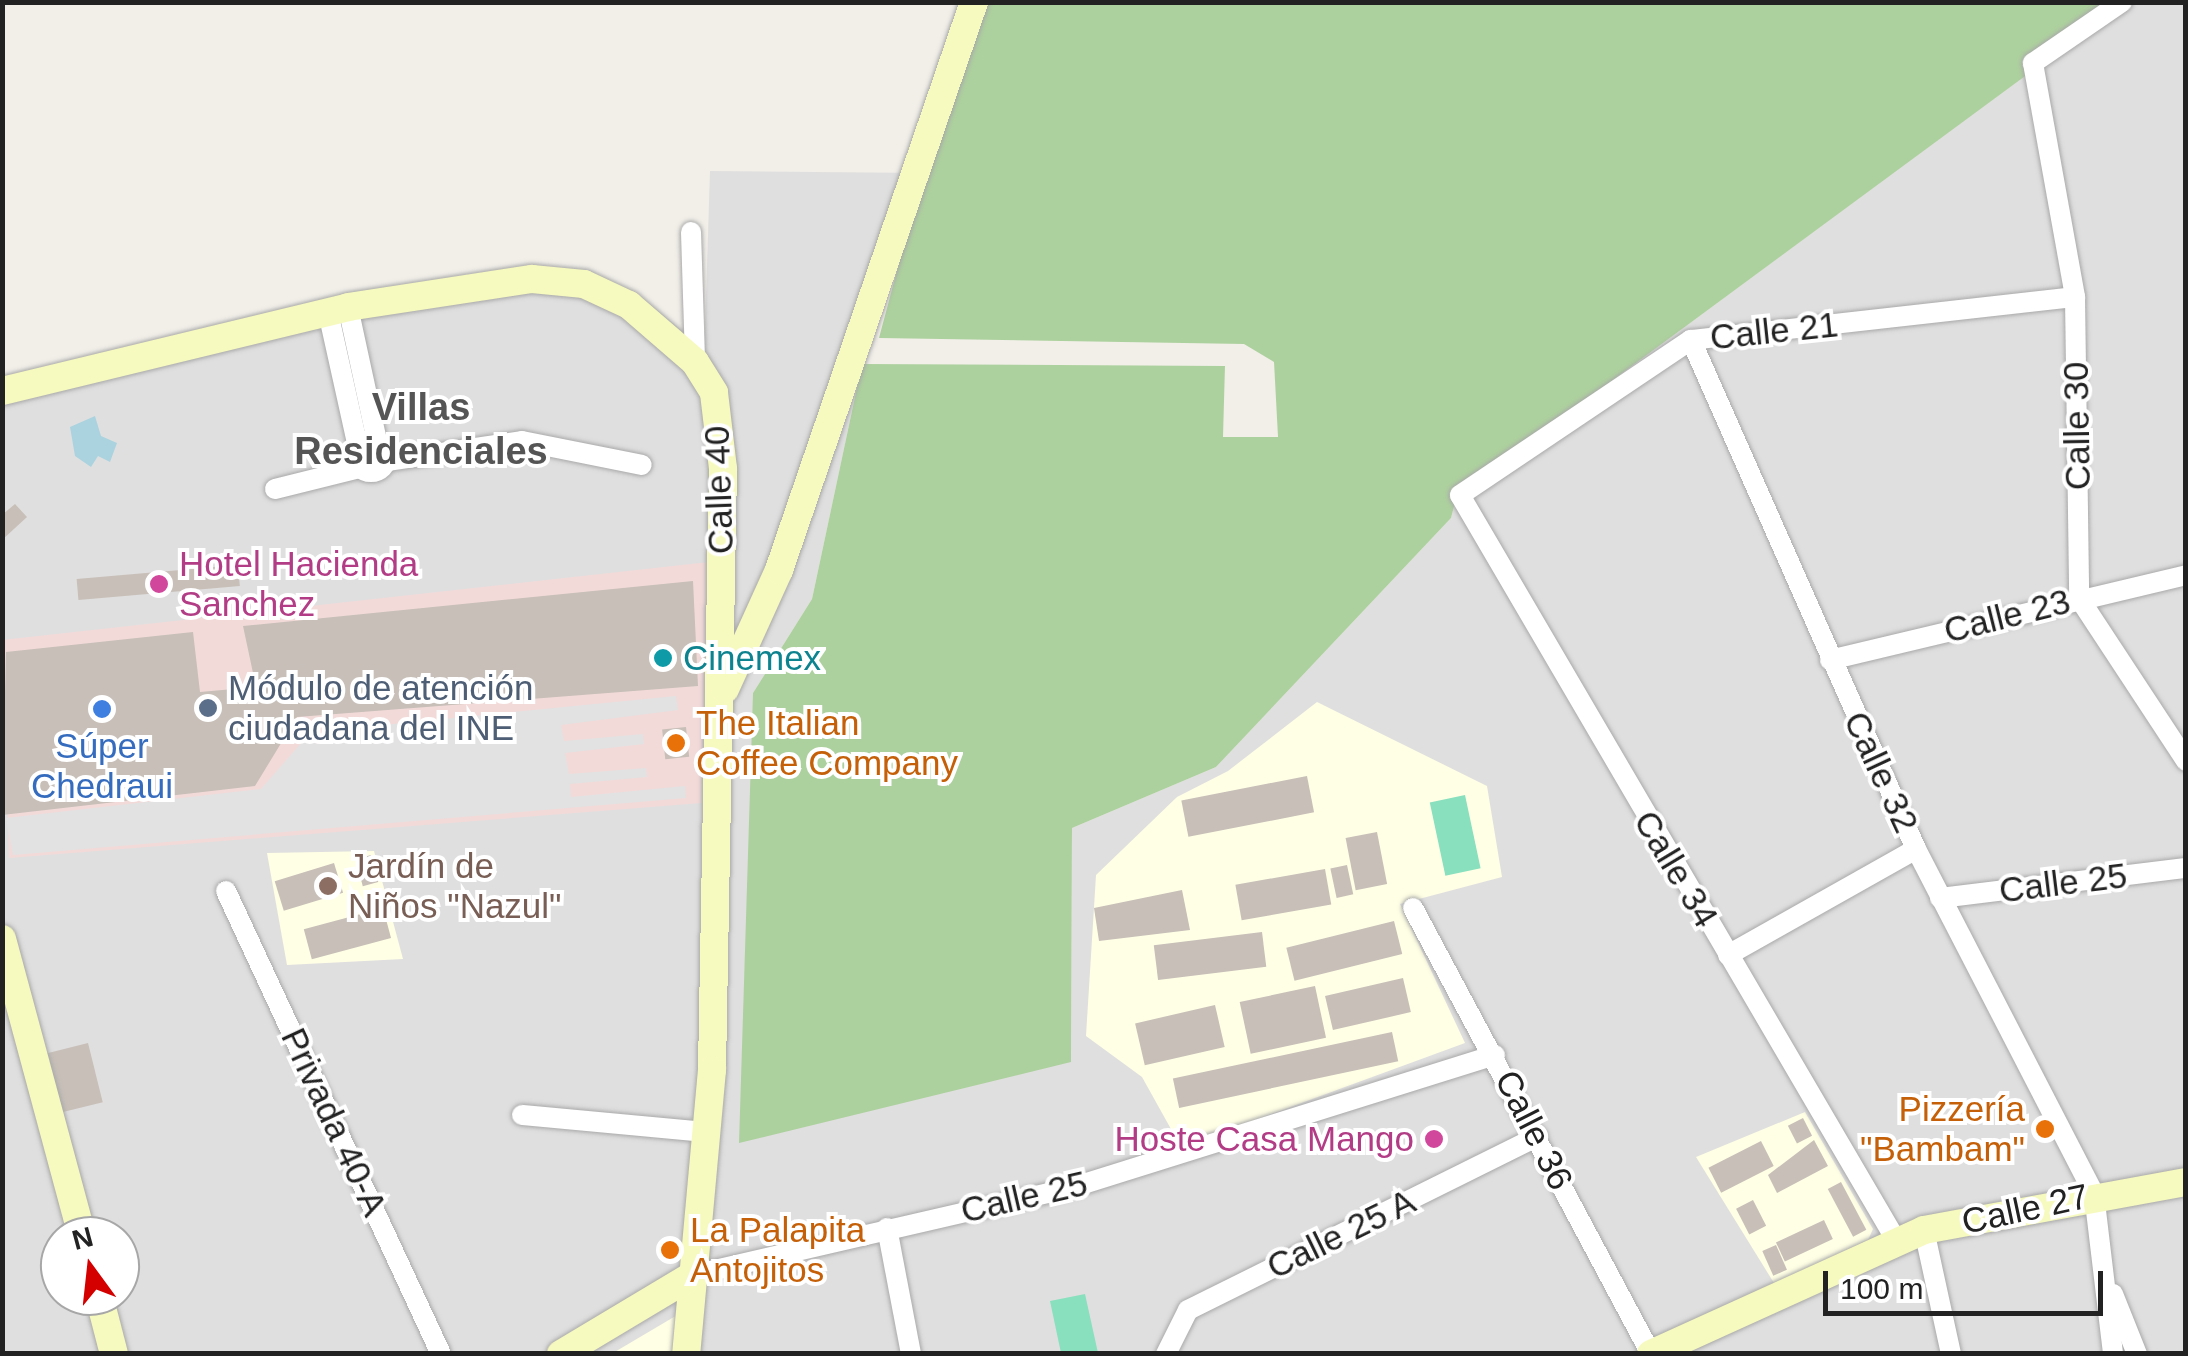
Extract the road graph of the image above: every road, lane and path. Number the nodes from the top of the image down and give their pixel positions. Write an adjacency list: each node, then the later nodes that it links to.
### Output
1 (974, 2): 16 (main road)
2 (2122, 2): 4 (street, Calle 30)
3 (691, 232): 7 (street)
4 (2075, 298): 6 (street, Calle 21); 14 (street, Calle 30)
5 (338, 310): 7 (main road, Calle 40); 8 (main road, Calle 40); 9 (street)
6 (1691, 340): 12 (street, Calle 21); 15 (street, Calle 32)
7 (694, 362): 16 (main road, Calle 40)
8 (2, 391)
9 (365, 452): 10 (street); 11 (street)
10 (642, 465)
11 (275, 489)
12 (1460, 495): 24 (street, Calle 34)
13 (2186, 576): 14 (street, Calle 23)
14 (2079, 598): 15 (street, Calle 23); 17 (street)
15 (1830, 660): 18 (street, Calle 32)
16 (720, 700): 27 (main road, Calle 40)
17 (2186, 761)
18 (1916, 849): 21 (street, Calle 32); 24 (street)
19 (2186, 868): 21 (street, Calle 25)
20 (226, 891): 39 (street, Privada 40-A)
21 (1940, 898): 30 (street, Calle 32)
22 (1413, 908): 25 (street, Calle 36)
23 (2, 940): 31 (main road)
24 (1728, 955): 34 (street, Calle 34)
25 (1496, 1055): 28 (street, Calle 36); 32 (street, Calle 25)
26 (522, 1114): 27 (street)
27 (706, 1132): 35 (main road, Calle 40)
28 (1537, 1137): 43 (street, Calle 25 A); 44 (street, Calle 36)
29 (2186, 1182): 30 (main road, Calle 27)
30 (2094, 1194): 33 (main road, Calle 27); 36 (street)
31 (77, 1216)
32 (888, 1228): 35 (street, Calle 25); 42 (street)
33 (1924, 1230): 34 (main road, Calle 27); 45 (street)
34 (1896, 1240): 44 (main road, Calle 27)
35 (693, 1276): 40 (main road, Calle 25); 41 (main road, Calle 40)
36 (2113, 1294): 46 (street); 47 (street)
37 (104, 1316): 38 (main road)
38 (114, 1354)
39 (441, 1354)
40 (561, 1354)
41 (686, 1354)
42 (911, 1354)
43 (1166, 1354)
44 (1651, 1354)
45 (1952, 1354)
46 (2114, 1354)
47 (2137, 1354)

